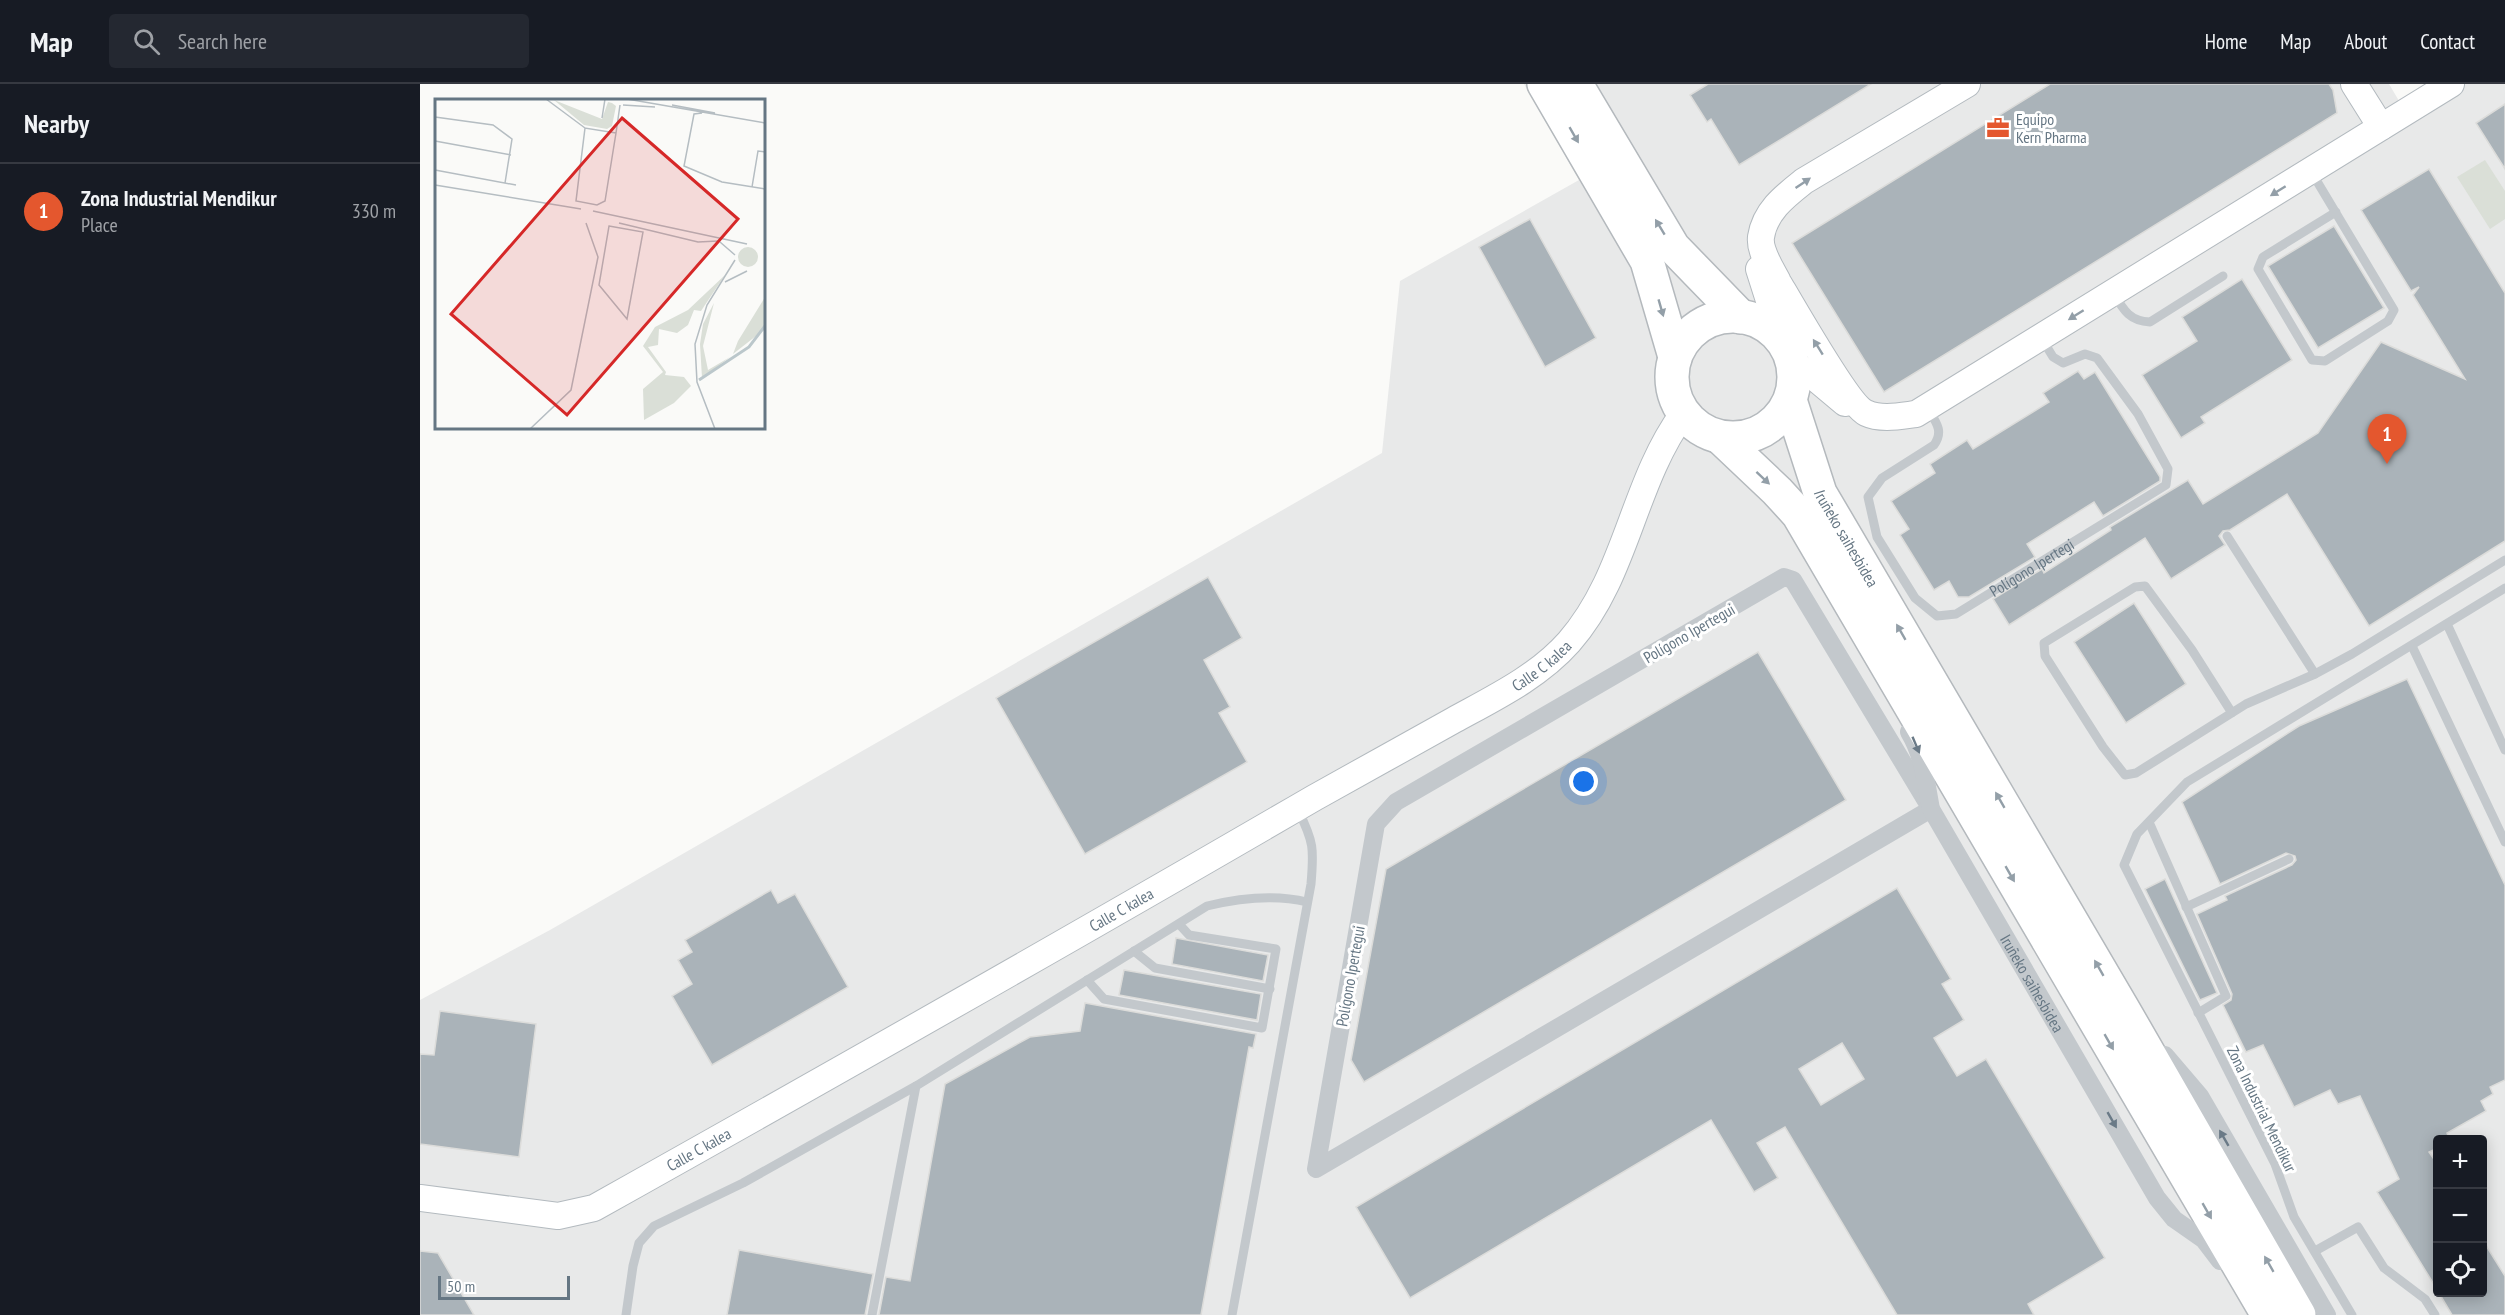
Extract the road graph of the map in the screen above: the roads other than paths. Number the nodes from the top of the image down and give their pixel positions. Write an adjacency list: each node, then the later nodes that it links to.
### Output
1 (1544, 84): 15 (highway, one-way to 15)
2 (1576, 84): 12 (highway, one-way to 2)
3 (2354, 84): 6 (street)
4 (2451, 84): 6 (street)
5 (1964, 85): 9 (street, one-way to 5)
6 (2381, 128): 7 (street)
7 (2311, 171): 8 (lane); 11 (street, one-way to 11)
8 (2336, 212): 8 (lane)
9 (1761, 238): 13 (street); 19 (street, one-way to 9)
10 (2223, 276): 11 (lane)
11 (2113, 292): 14 (street, one-way to 14)
12 (1741, 317): 13 (highway); 15 (highway)
13 (1775, 333): 16 (highway)
14 (2040, 337): 18 (street); 18 (lane, Polígono Ipertegi)
15 (1675, 357): 20 (highway)
16 (1793, 365): 17 (highway); 19 (street)
17 (1790, 400): 21 (highway); 42 (highway, Iruñeko saihesbidea, one-way to 17)
18 (1927, 407): 19 (street)
19 (1864, 413)
20 (1683, 414): 21 (highway); 31 (street, Calle C kalea)
21 (1721, 438): 25 (highway, Iruñeko saihesbidea, one-way to 25)
22 (2228, 536): 28 (lane)
23 (2505, 560): 28 (lane)
24 (2505, 588): 26 (lane, Zona Industrial Mendikur)
25 (1858, 615): 32 (street, Iruñeko saihesbidea, one-way to 32); 47 (highway, Iruñeko saihesbidea, one-way to 47)
26 (2447, 624): 27 (lane, Zona Industrial Mendikur); 30 (lane)
27 (2412, 646): 33 (lane, Zona Industrial Mendikur); 34 (lane)
28 (2315, 674): 29 (lane)
29 (2232, 713): 29 (lane)
30 (2505, 750)
31 (1297, 808): 36 (lane); 45 (street, Calle C kalea)
32 (1931, 809): 32 (street, Polígono Ipertegui); 47 (street, Iruñeko saihesbidea, one-way to 47)
33 (2149, 822): 37 (lane); 43 (lane, Zona Industrial Mendikur)
34 (2505, 842)
35 (2289, 859): 37 (lane)
36 (1308, 903): 38 (lane); 50 (lane)
37 (2186, 907): 43 (lane)
38 (1179, 924): 39 (lane); 41 (lane)
39 (1134, 951): 40 (lane); 41 (lane)
40 (1087, 980): 41 (lane); 44 (lane)
41 (1270, 989)
42 (2123, 1009): 47 (highway, Iruñeko saihesbidea, one-way to 42); 51 (street, Iruñeko saihesbidea, one-way to 42)
43 (2198, 1013): 46 (lane, Zona Industrial Mendikur)
44 (916, 1086): 48 (lane); 49 (lane)
45 (420, 1198)
46 (2315, 1251): 52 (lane, Zona Industrial Mendikur); 53 (lane)
47 (2278, 1314)
48 (626, 1315)
49 (872, 1315)
50 (1232, 1315)
51 (2327, 1315)
52 (2352, 1315)
53 (2435, 1315)

